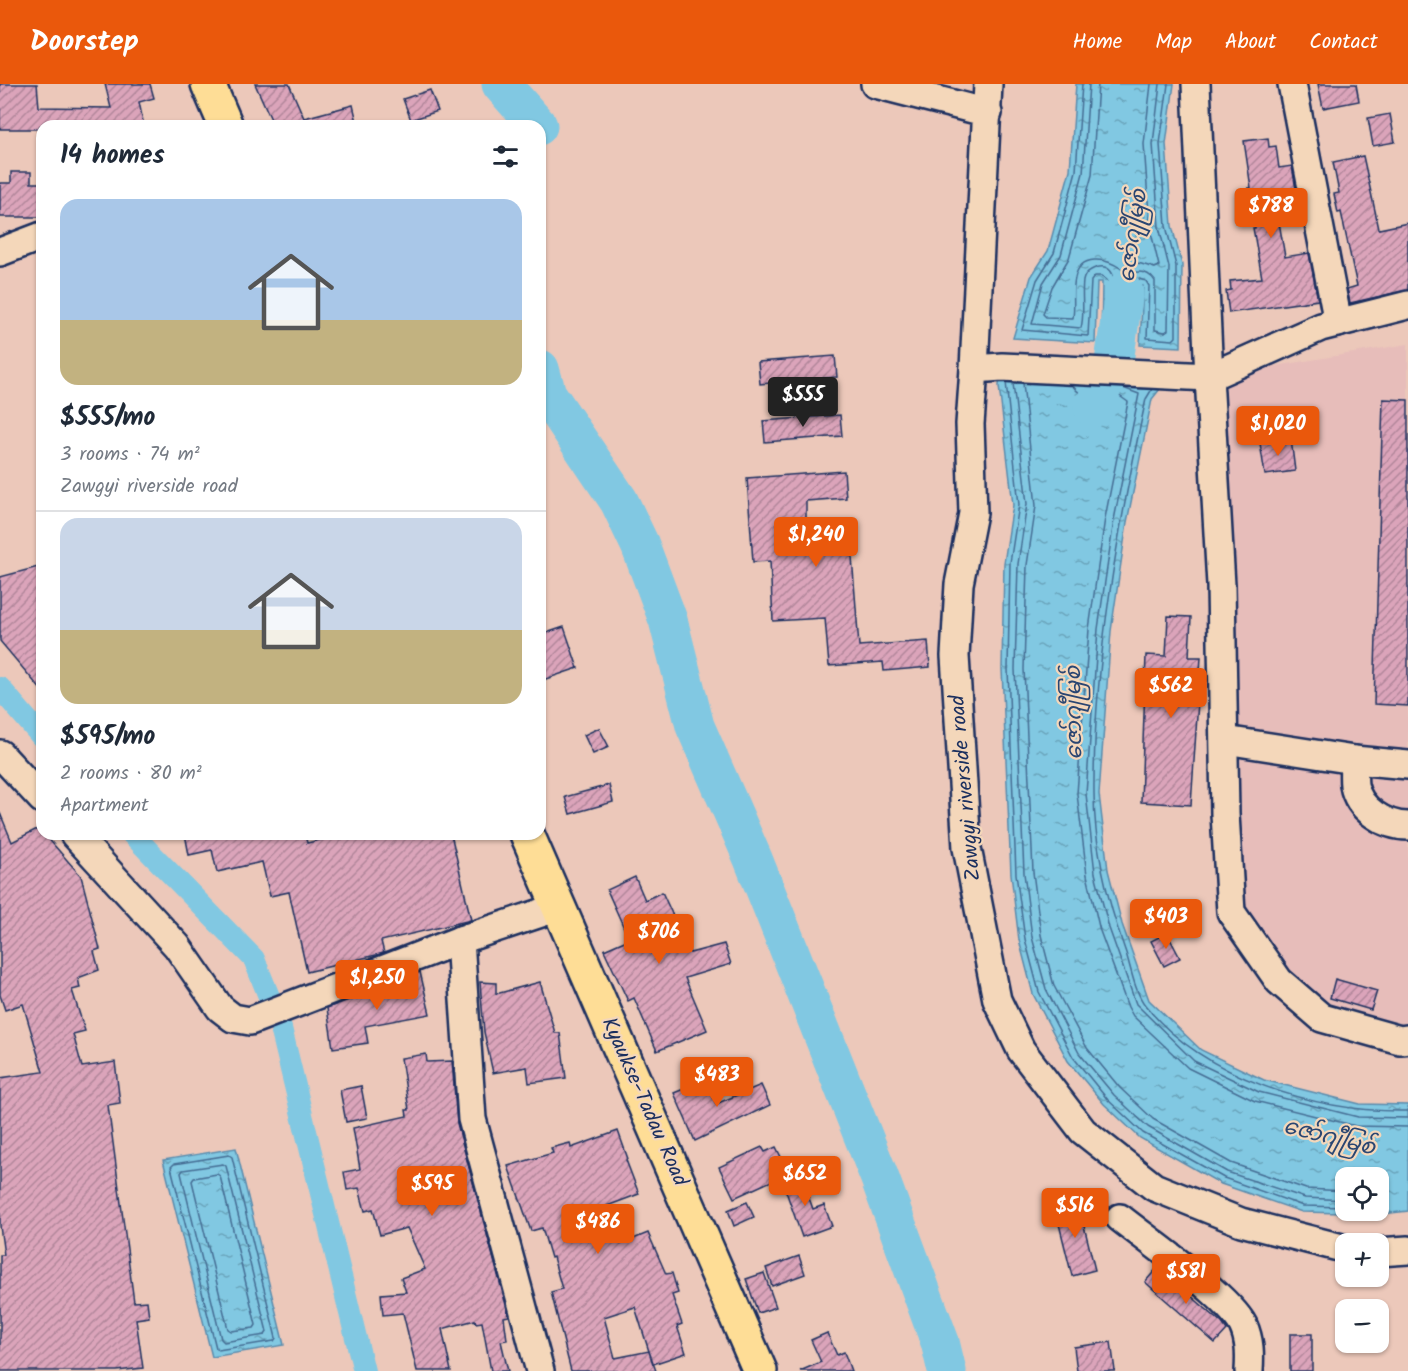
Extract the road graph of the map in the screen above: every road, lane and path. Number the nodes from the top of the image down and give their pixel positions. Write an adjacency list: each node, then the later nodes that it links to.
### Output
1 (208, 84): 7 (main road)
2 (875, 84): 6 (street)
3 (988, 84): 6 (street, Zawgyi riverside road)
4 (1196, 84): 13 (street)
5 (1292, 84): 11 (street)
6 (988, 113): 12 (street, Zawgyi riverside road)
7 (223, 120)
8 (36, 238): 9 (street)
9 (0, 252)
10 (1408, 305): 11 (street)
11 (1338, 323): 13 (street)
12 (974, 369): 13 (street); 26 (street, Zawgyi riverside road)
13 (1209, 377): 14 (street)
14 (1225, 740): 16 (street); 24 (street)
15 (0, 754): 18 (street)
16 (1354, 760): 17 (street); 19 (street)
17 (1408, 765)
18 (36, 793)
19 (1408, 826)
20 (80, 840): 23 (street)
21 (530, 840): 22 (main road, Kyaukse-Tadau Road)
22 (559, 907): 23 (street); 30 (main road, Kyaukse-Tadau Road)
23 (460, 940): 29 (street)
24 (1408, 1039)
25 (1120, 1218): 31 (street)
26 (1335, 1246)
27 (1408, 1250): 28 (street)
28 (1389, 1251)
29 (540, 1371)
30 (760, 1371)
31 (1249, 1371)

